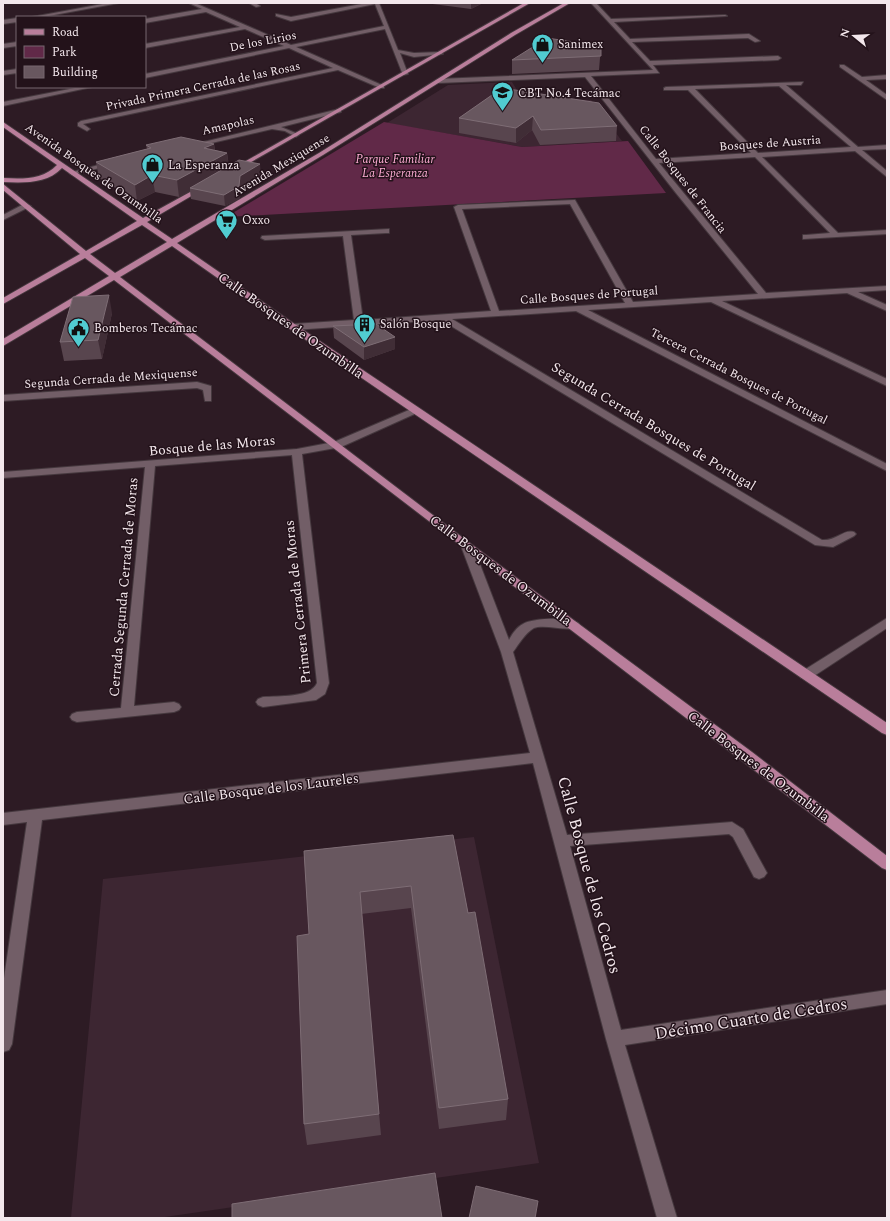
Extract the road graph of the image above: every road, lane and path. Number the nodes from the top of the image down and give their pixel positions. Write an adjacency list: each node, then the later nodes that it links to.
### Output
1 (117, 3): 12 (street)
2 (191, 3): 9 (street)
3 (251, 3): 8 (street)
4 (376, 3): 11 (street); 18 (street)
5 (528, 3): 27 (main road, Avenida Mexiquense)
6 (568, 3): 38 (main road, Avenida Mexiquense)
7 (594, 3): 15 (street)
8 (258, 6)
9 (207, 10): 14 (street); 17 (street)
10 (720, 12): 15 (street)
11 (278, 15)
12 (40, 16)
13 (16, 20): 16 (street)
14 (146, 21)
15 (610, 21): 19 (street)
16 (3, 22)
17 (246, 27): 23 (street); 24 (street)
18 (386, 28): 24 (street, De los Lirios); 25 (street)
19 (629, 41): 20 (street); 28 (street)
20 (757, 41)
21 (16, 44): 22 (street)
22 (3, 46)
23 (146, 46)
24 (291, 46): 30 (street); 35 (street, De los Lirios)
25 (396, 51): 27 (street); 33 (street)
26 (773, 52): 28 (street)
27 (440, 54): 33 (main road, Avenida Mexiquense)
28 (650, 63): 34 (street)
29 (842, 66): 37 (street)
30 (339, 68): 41 (street); 50 (street, Privada Primera Cerrada de las Rosas)
31 (16, 71): 32 (street)
32 (3, 73)
33 (405, 74): 41 (main road, Avenida Mexiquense)
34 (587, 75): 38 (street); 56 (street, Calle Bosques de Francia)
35 (146, 76)
36 (887, 78): 37 (street)
37 (861, 79): 45 (street)
38 (438, 81): 74 (main road, Avenida Mexiquense)
39 (802, 83): 40 (street)
40 (781, 84): 43 (street); 54 (street)
41 (382, 87): 47 (main road, Avenida Mexiquense)
42 (84, 88): 46 (street)
43 (690, 88): 44 (street); 55 (street)
44 (666, 90)
45 (887, 98)
46 (3, 104)
47 (339, 111): 49 (street, Amapolas); 51 (main road, Avenida Mexiquense)
48 (3, 124): 58 (main road, Avenida Bosques de Ozumbilla)
49 (273, 126): 51 (street, Amapolas); 53 (street, Amapolas)
50 (87, 129)
51 (296, 135): 60 (main road, Avenida Mexiquense)
52 (887, 147): 54 (street, Bosques de Austria)
53 (180, 148)
54 (855, 149): 55 (street, Bosques de Austria); 61 (street)
55 (754, 155): 56 (street, Bosques de Austria); 71 (street)
56 (654, 161): 79 (street, Calle Bosques de Francia)
57 (118, 162): 59 (street)
58 (61, 165): 59 (main road, Avenida Bosques de Ozumbilla); 62 (main road)
59 (72, 173): 67 (main road, Avenida Bosques de Ozumbilla)
60 (229, 173)
61 (887, 176)
62 (3, 180)
63 (209, 184): 67 (main road)
64 (3, 186): 65 (main road)
65 (27, 206): 66 (street); 75 (main road)
66 (3, 218)
67 (142, 222): 74 (main road, Avenida Bosques de Ozumbilla); 75 (main road)
68 (386, 231): 70 (street)
69 (887, 232): 71 (street)
70 (347, 234): 73 (street); 87 (street)
71 (836, 235): 72 (street)
72 (806, 237)
73 (265, 238)
74 (171, 242): 76 (main road, Avenida Mexiquense); 88 (main road, Calle Bosques de Ozumbilla)
75 (85, 254): 76 (main road); 81 (main road)
76 (114, 276): 89 (main road, Avenida Mexiquense); 94 (main road, Calle Bosques de Ozumbilla)
77 (887, 288): 78 (street, Calle Bosques de Portugal)
78 (847, 291): 79 (street, Calle Bosques de Portugal); 84 (street)
79 (764, 296): 80 (street, Calle Bosques de Portugal)
80 (711, 299): 82 (street, Calle Bosques de Portugal); 90 (street)
81 (3, 301)
82 (630, 305): 83 (street, Calle Bosques de Portugal); 85 (street)
83 (578, 308): 85 (street, Calle Bosques de Portugal); 97 (street, Tercera Cerrada Bosques de Portugal)
84 (887, 308)
85 (496, 314): 86 (street, Calle Bosques de Portugal)
86 (444, 318): 87 (street, Calle Bosques de Portugal); 99 (street, Segunda Cerrada Bosques de Portugal)
87 (359, 323): 88 (street, Calle Bosques de Portugal)
88 (293, 327): 93 (main road, Calle Bosques de Ozumbilla)
89 (3, 343)
90 (887, 383)
91 (3, 398): 92 (street, Segunda Cerrada de Mexiquense)
92 (208, 399)
93 (416, 410): 94 (street, Bosque de las Moras); 104 (main road, Calle Bosques de Ozumbilla)
94 (337, 445): 95 (street, Bosque de las Moras); 100 (main road, Calle Bosques de Ozumbilla)
95 (297, 452): 96 (street, Bosque de las Moras); 105 (street, Primera Cerrada de Moras)
96 (150, 464): 98 (street, Bosque de las Moras); 107 (street, Cerrada Segunda Cerrada de Moras)
97 (887, 468)
98 (3, 475)
99 (850, 534)
100 (467, 546): 102 (main road, Calle Bosques de Ozumbilla); 103 (street, Calle Bosque de los Cedros)
101 (887, 622): 104 (street)
102 (574, 625): 103 (street); 114 (main road, Calle Bosques de Ozumbilla)
103 (507, 652): 110 (street, Calle Bosque de los Cedros)
104 (806, 675): 109 (main road, Calle Bosques de Ozumbilla)
105 (263, 702)
106 (174, 707): 107 (street, Cerrada Segunda Cerrada de Moras)
107 (127, 712): 108 (street, Cerrada Segunda Cerrada de Moras)
108 (77, 717)
109 (887, 730)
110 (538, 757): 111 (street, Calle Bosque de los Laureles); 113 (street, Calle Bosque de los Cedros)
111 (35, 814): 112 (street, Calle Bosque de los Laureles); 118 (street)
112 (3, 819)
113 (560, 841): 115 (street); 117 (street, Calle Bosque de los Cedros)
114 (887, 864)
115 (759, 874)
116 (887, 997): 117 (street, Décimo Cuarto de Cedros)
117 (615, 1039): 119 (street, Calle Bosque de los Cedros)
118 (3, 1044)
119 (667, 1218)

